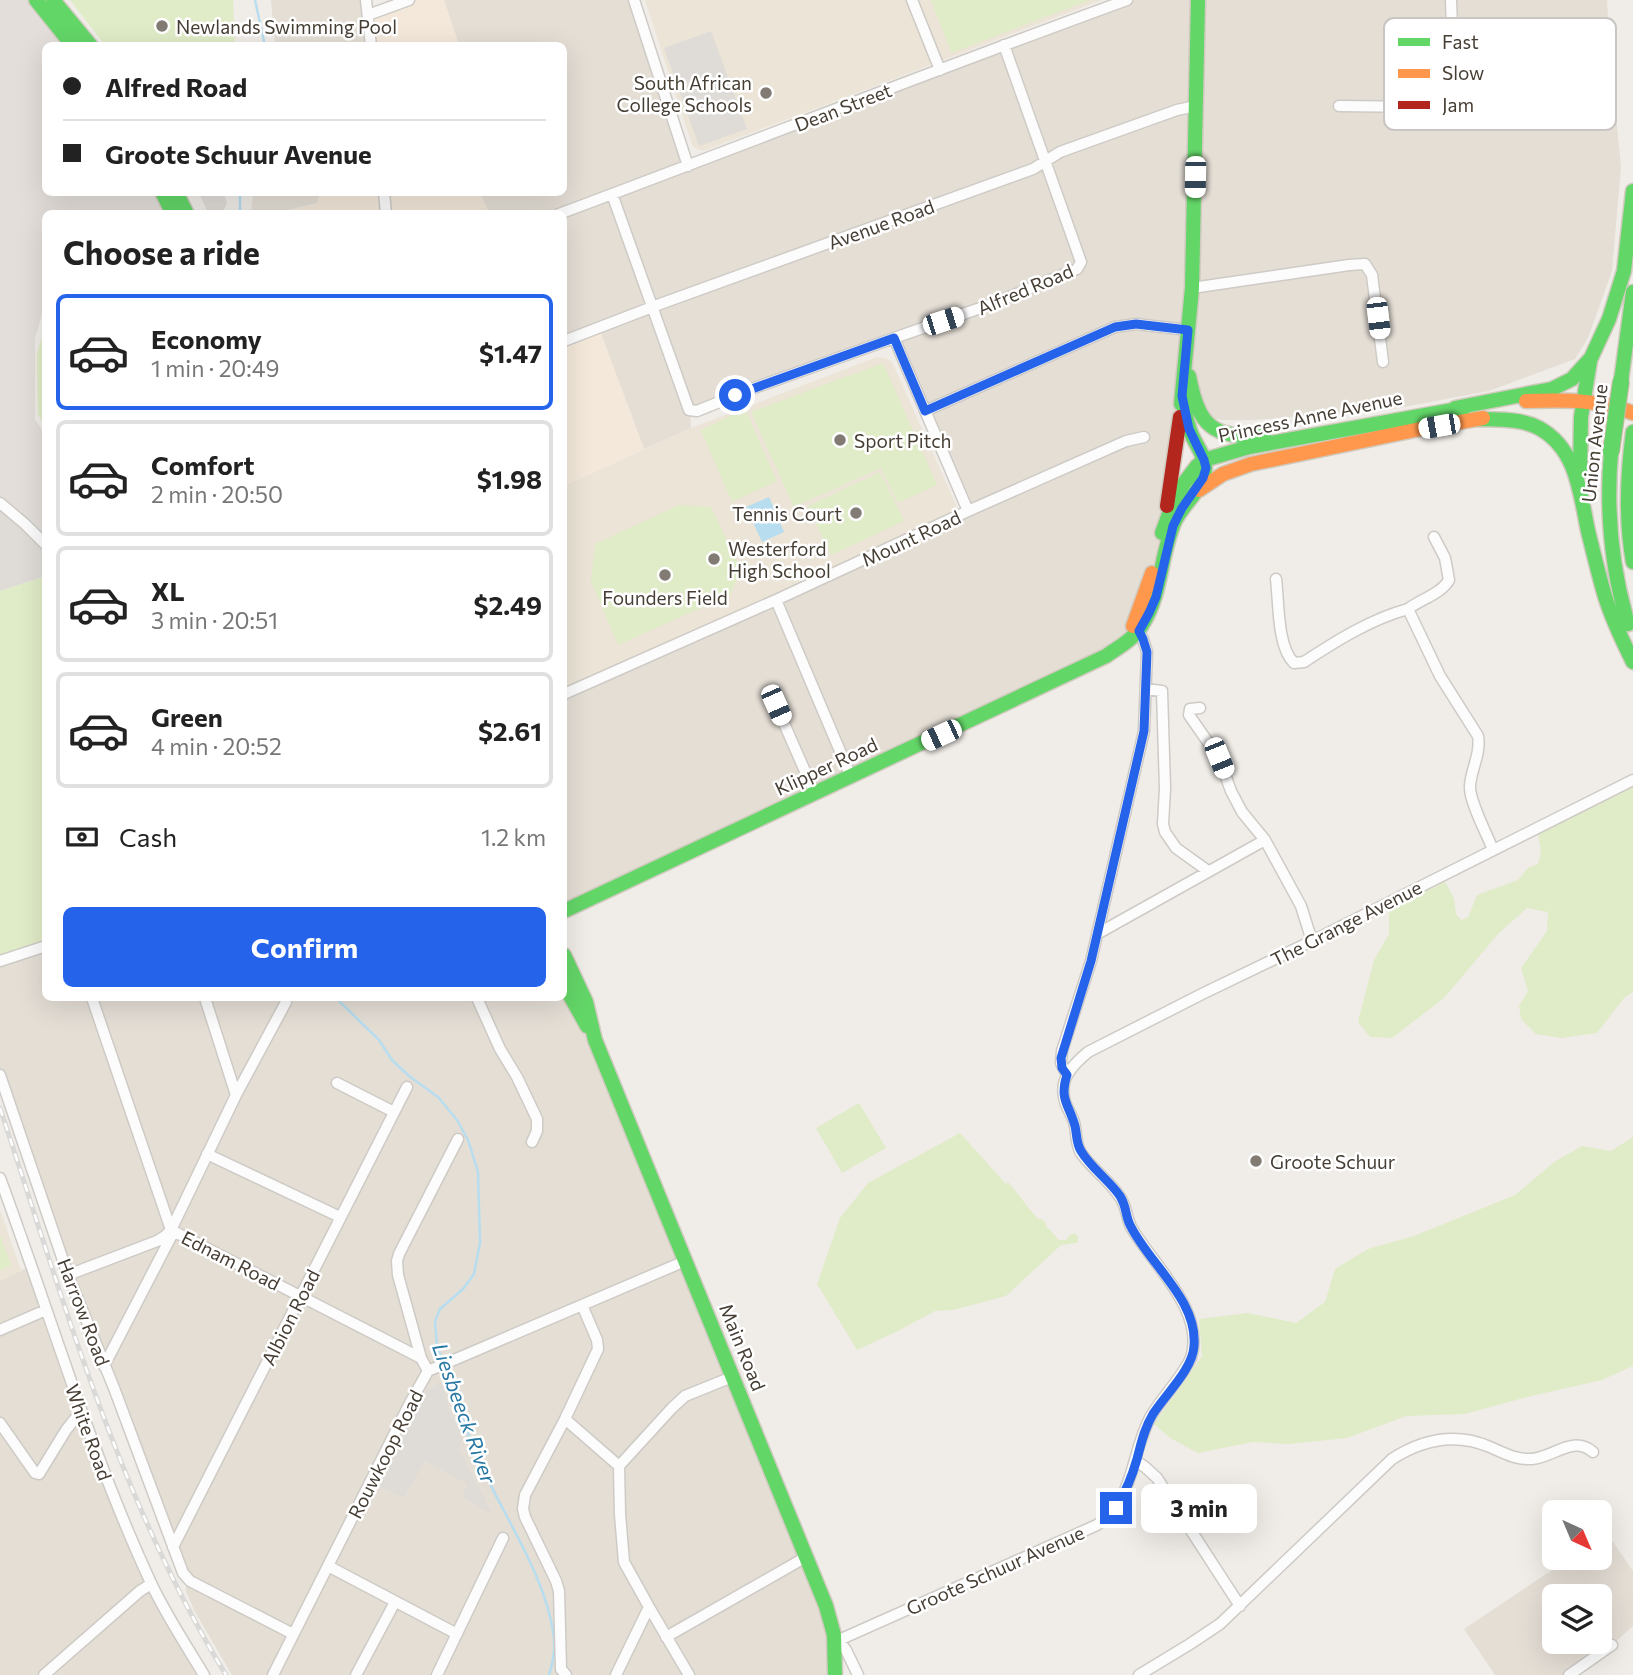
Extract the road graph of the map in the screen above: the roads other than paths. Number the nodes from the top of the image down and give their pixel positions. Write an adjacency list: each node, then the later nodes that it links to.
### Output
1 (36, 0): 12 (main road)
2 (53, 0): 13 (main road)
3 (366, 0): 10 (street)
4 (410, 0): 10 (street)
5 (635, 0): 21 (street)
6 (912, 0): 16 (street)
7 (1127, 0): 15 (street, Dean Street)
8 (1198, 0): 17 (main road)
9 (1451, 0): 11 (street)
10 (368, 15): 14 (street)
11 (1452, 18)
12 (70, 42)
13 (88, 42)
14 (371, 42)
15 (1004, 45): 16 (street, Dean Street); 20 (street)
16 (940, 70): 21 (street, Dean Street)
17 (1196, 106): 20 (street, Avenue Road); 25 (main road)
18 (1339, 106): 19 (street)
19 (1384, 107)
20 (1044, 160): 27 (street, Avenue Road); 29 (street, Alfred Road)
21 (688, 166): 23 (street, Dean Street)
22 (1633, 191): 32 (main road)
23 (612, 194): 24 (street, Dean Street); 27 (street)
24 (567, 211)
25 (1192, 288): 28 (main road); 33 (street)
26 (1633, 292): 59 (main road, Union Avenue, bridge)
27 (652, 307): 29 (street, Alfred Road); 30 (street, Avenue Road)
28 (1188, 330): 31 (main road); 37 (street)
29 (894, 338): 37 (street)
30 (567, 340)
31 (1186, 358): 34 (main road); 44 (main road)
32 (1591, 358): 35 (main road); 36 (main road)
33 (1383, 362)
34 (1182, 396): 39 (main road); 46 (main road)
35 (1583, 407): 36 (main road, Princess Anne Avenue); 38 (main road, Princess Anne Avenue); 40 (main road, Princess Anne Avenue); 41 (main road, Princess Anne Avenue); 48 (main road)
36 (1455, 408): 44 (main road, Princess Anne Avenue)
37 (925, 411): 50 (street)
38 (1633, 413)
39 (1180, 417): 46 (main road); 51 (main road)
40 (1476, 419): 45 (main road, Princess Anne Avenue); 48 (main road)
41 (1633, 423)
42 (1633, 432): 54 (main road, Union Avenue)
43 (1144, 437): 50 (street, Mount Road)
44 (1301, 437): 46 (main road, Princess Anne Avenue)
45 (1323, 449): 46 (main road); 47 (main road, Princess Anne Avenue)
46 (1202, 464): 47 (main road, Klipper Road); 51 (main road, Klipper Road)
47 (1192, 494): 58 (main road, Klipper Road)
48 (1581, 495): 60 (main road)
49 (0, 503): 53 (street)
50 (968, 511): 56 (street, Mount Road)
51 (1165, 522): 58 (main road, Klipper Road)
52 (1434, 537): 57 (street)
53 (42, 541)
54 (1633, 562)
55 (1276, 579): 57 (street)
56 (776, 600): 62 (street, Mount Road); 65 (street)
57 (1408, 609): 69 (street)
58 (1136, 628): 61 (street, Groote Schuur Avenue); 65 (main road, Klipper Road)
59 (1633, 638)
60 (1633, 662)
61 (1146, 689): 70 (street); 72 (street, Groote Schuur Avenue)
62 (567, 693)
63 (776, 705): 67 (street)
64 (1200, 708): 68 (street)
65 (851, 777): 67 (main road, Klipper Road)
66 (1633, 780): 69 (street, The Grange Avenue)
67 (815, 794): 71 (main road, Klipper Road)
68 (1265, 841): 70 (street); 73 (street)
69 (1493, 849): 73 (street, The Grange Avenue)
70 (1208, 871): 72 (street)
71 (567, 910)
72 (1097, 933): 84 (street, Groote Schuur Avenue)
73 (1312, 941): 84 (street, The Grange Avenue)
74 (42, 947): 75 (street)
75 (0, 961)
76 (567, 962): 82 (main road, Main Road)
77 (567, 990): 82 (main road, Main Road)
78 (93, 1001): 94 (street, Ednam Road)
79 (206, 1001): 87 (street)
80 (478, 1001): 90 (street)
81 (286, 1002): 87 (street)
82 (594, 1040): 95 (main road, Main Road)
83 (0, 1075): 96 (street, Harrow Road)
84 (1067, 1075): 109 (street, Groote Schuur Avenue)
85 (337, 1083): 88 (street)
86 (407, 1087): 88 (street, Albion Road)
87 (236, 1095): 91 (street)
88 (394, 1112): 93 (street, Albion Road)
89 (458, 1139): 101 (street)
90 (532, 1142)
91 (207, 1154): 93 (street); 94 (street)
92 (0, 1178): 99 (street, White Road)
93 (340, 1217): 97 (street, Albion Road)
94 (172, 1231): 96 (street); 97 (street, Ednam Road); 102 (street)
95 (685, 1261): 98 (street); 104 (main road, Main Road)
96 (68, 1275): 102 (street, Harrow Road)
97 (301, 1295): 101 (street, Ednam Road); 112 (street, Albion Road)
98 (582, 1305): 103 (street); 106 (street)
99 (46, 1310): 100 (street); 105 (street, White Road)
100 (0, 1330)
101 (421, 1358): 103 (street)
102 (104, 1366): 112 (street, Harrow Road)
103 (433, 1369): 114 (street, Rouwkoop Road)
104 (732, 1377): 110 (street); 113 (main road, Main Road)
105 (81, 1411): 107 (street); 115 (street, White Road)
106 (565, 1419): 110 (street); 129 (street)
107 (0, 1423)
108 (1593, 1452): 117 (street)
109 (1136, 1461): 117 (street); 122 (street, Groote Schuur Avenue)
110 (619, 1466): 118 (street)
111 (503, 1538): 120 (street)
112 (173, 1547): 119 (street, Harrow Road)
113 (806, 1558): 121 (street); 122 (main road, Main Road)
114 (328, 1566): 116 (street); 119 (street, Rouwkoop Road)
115 (152, 1584): 124 (street, White Road); 125 (street)
116 (395, 1602): 120 (street); 127 (street)
117 (1240, 1606): 134 (street)
118 (649, 1607): 121 (street); 130 (street)
119 (293, 1634): 126 (street, Rouwkoop Road)
120 (457, 1634): 128 (street)
121 (666, 1637): 131 (street)
122 (836, 1638): 132 (main road, Main Road); 133 (street)
123 (1599, 1654): 135 (street)
124 (199, 1672)
125 (44, 1675)
126 (273, 1675)
127 (356, 1675)
128 (436, 1675)
129 (566, 1675)
130 (616, 1675)
131 (689, 1675)
132 (835, 1675)
133 (858, 1675)
134 (1139, 1675)
135 (1569, 1675)

